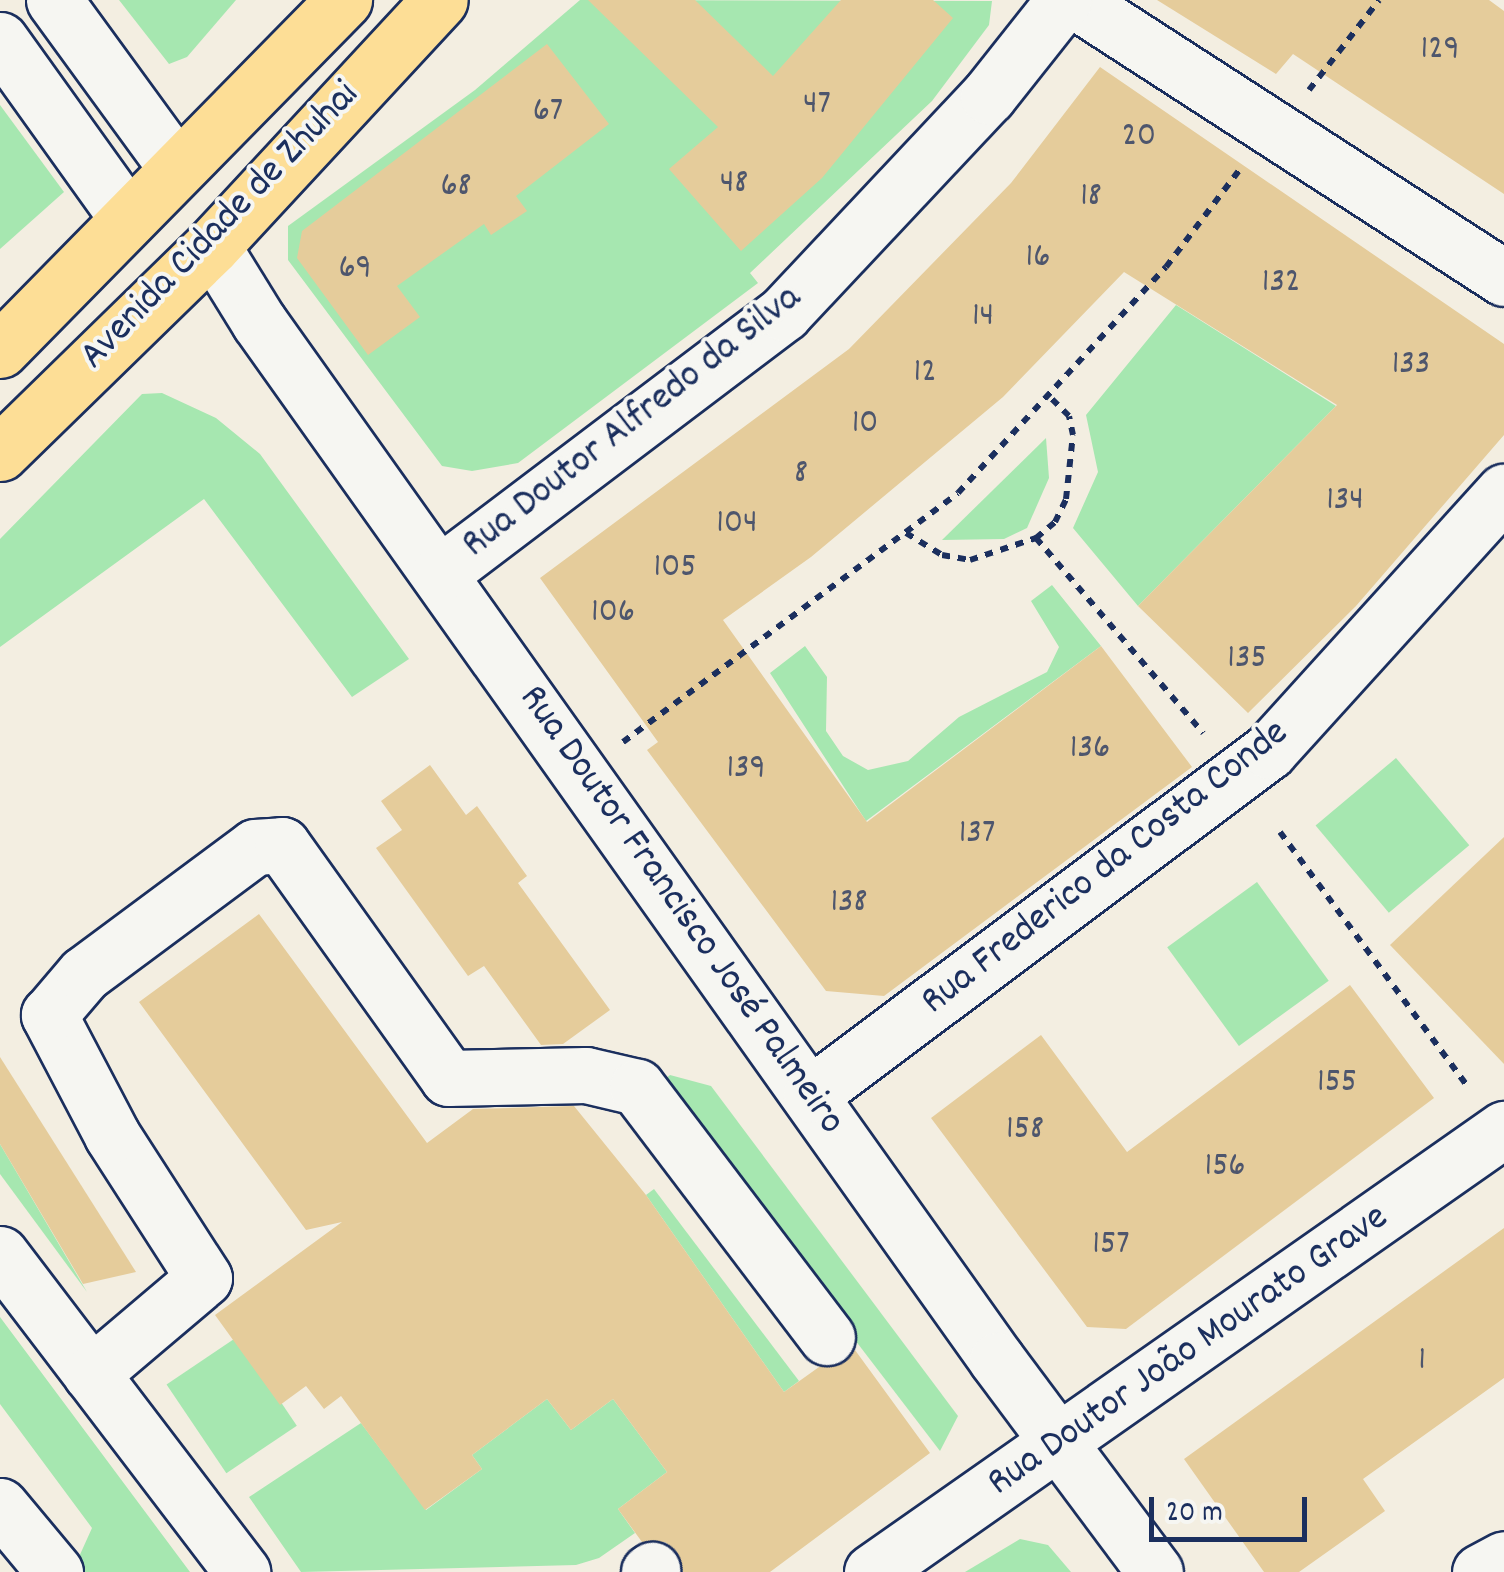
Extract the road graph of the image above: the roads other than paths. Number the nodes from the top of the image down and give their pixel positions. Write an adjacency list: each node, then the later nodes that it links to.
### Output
1 (54, 0): 7 (street)
2 (344, 0): 7 (main road, Avenida Cidade de Zhuhai)
3 (440, 0): 9 (main road, Avenida Cidade de Zhuhai)
4 (1064, 0): 14 (street, Rua Doutor Alfredo da Silva)
5 (1074, 0): 10 (street)
6 (0, 40): 8 (street)
7 (176, 167): 8 (main road, Avenida Cidade de Zhuhai)
8 (128, 219): 11 (main road, Avenida Cidade de Zhuhai)
9 (212, 246): 12 (main road, Avenida Cidade de Zhuhai); 14 (street, Rua Doutor Francisco José Palmeiro)
10 (1504, 278)
11 (0, 350)
12 (0, 452)
13 (1504, 492): 15 (street, Rua Frederico da Costa Conde)
14 (440, 574): 15 (street, Rua Doutor Francisco José Palmeiro)
15 (811, 1094): 20 (street, Rua Doutor Francisco José Palmeiro)
16 (1504, 1129): 20 (street, Rua Doutor João Mourato Grave)
17 (0, 1254): 19 (street)
18 (827, 1337): 19 (street)
19 (91, 1374): 24 (street)
20 (1060, 1442): 25 (street, Rua Doutor João Mourato Grave); 26 (street, Rua Doutor Francisco José Palmeiro)
21 (0, 1506): 23 (street)
22 (1504, 1560): 27 (street)
23 (55, 1572)
24 (242, 1572)
25 (872, 1572)
26 (1155, 1572)
27 (1480, 1572)

